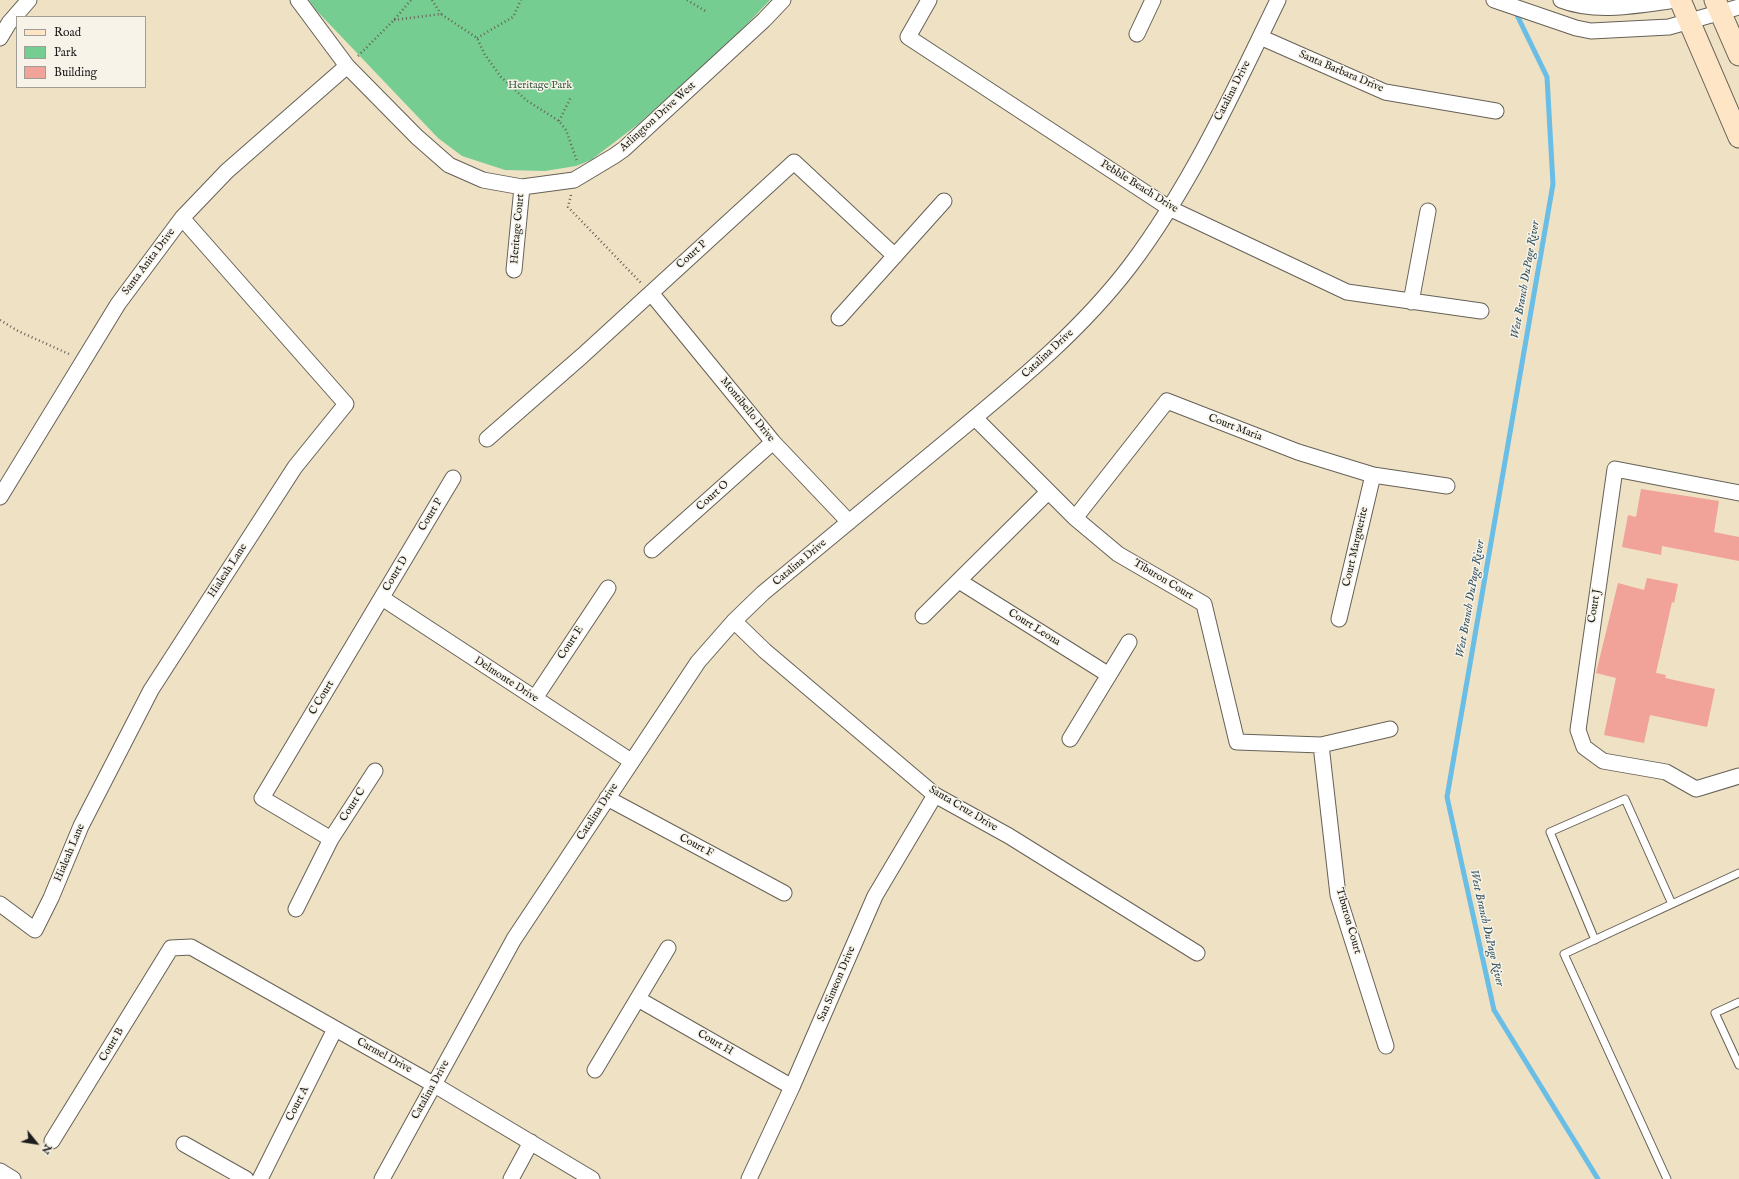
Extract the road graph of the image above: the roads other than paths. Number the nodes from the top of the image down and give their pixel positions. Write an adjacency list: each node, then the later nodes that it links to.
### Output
1 (29, 0): 15 (street)
2 (298, 0): 17 (street, Arlington Drive West)
3 (783, 0): 20 (street, Arlington Drive West)
4 (929, 0): 22 (street, Pebble Beach Drive)
5 (1153, 0): 13 (street)
6 (1278, 0): 14 (street, Catalina Drive)
7 (1494, 0): 12 (street)
8 (1561, 0): 9 (street)
9 (1676, 0)
10 (1680, 0): 12 (main road)
11 (1725, 7): 12 (street); 16 (main road)
12 (1689, 21): 19 (main road)
13 (1136, 34)
14 (1260, 37): 18 (street, Santa Barbara Drive); 22 (street, Catalina Drive)
15 (0, 38)
16 (1739, 55)
17 (347, 66): 20 (street, Arlington Drive West); 24 (street, Santa Anita Drive)
18 (1496, 111)
19 (1739, 137)
20 (522, 187): 26 (street, Heritage Court)
21 (944, 200): 25 (street)
22 (1169, 208): 28 (street, Pebble Beach Drive); 31 (street, Catalina Drive)
23 (1428, 212): 28 (street)
24 (182, 218): 39 (street, Santa Anita Drive); 64 (street, Hialeah Lane)
25 (895, 256): 27 (street, Court P); 30 (street)
26 (514, 270)
27 (652, 293): 32 (street, Court P); 33 (street, Montibello Drive)
28 (1411, 302): 29 (street, Pebble Beach Drive)
29 (1480, 312)
30 (840, 318)
31 (975, 418): 37 (street, Tiburon Court); 41 (street, Catalina Drive)
32 (487, 439)
33 (773, 442): 41 (street, Montibello Drive); 42 (street, Court O)
34 (1373, 475): 36 (street, Court Maria); 40 (street, Court Maria); 48 (street, Court Marguerite)
35 (452, 478): 43 (street, Court P)
36 (1447, 486)
37 (1048, 492): 40 (street, Tiburon Court); 44 (street)
38 (1739, 493): 58 (street, Court J)
39 (0, 497)
40 (1075, 518): 55 (street, Tiburon Court)
41 (850, 522): 49 (street, Catalina Drive)
42 (652, 550)
43 (410, 551): 46 (street, Court D)
44 (959, 581): 47 (street); 51 (street, Court Leona)
45 (608, 588): 52 (street, Court E)
46 (382, 598): 52 (street, Delmonte Drive); 61 (street, C Court)
47 (924, 616)
48 (1339, 619)
49 (734, 621): 56 (street, Catalina Drive); 59 (street, Santa Cruz Drive)
50 (1129, 642): 51 (street)
51 (1109, 675): 54 (street)
52 (534, 698): 56 (street, Delmonte Drive)
53 (1390, 729): 55 (street, Tiburon Court)
54 (1070, 738)
55 (1321, 744): 74 (street, Tiburon Court)
56 (632, 761): 60 (street, Catalina Drive)
57 (375, 771): 61 (street, Court C)
58 (1739, 776)
59 (935, 795): 70 (street, Santa Cruz Drive); 78 (street, San Simeon Drive)
60 (607, 798): 63 (street, Court F); 77 (street, Catalina Drive)
61 (330, 839): 66 (street, Court C)
62 (1739, 873): 65 (lane)
63 (784, 893)
64 (0, 904)
65 (1672, 904): 67 (lane); 67 (lane)
66 (296, 909)
67 (1595, 940): 90 (lane)
68 (171, 948): 73 (street, Carmel Drive); 79 (street, Court B)
69 (668, 948): 71 (street)
70 (1196, 953)
71 (638, 999): 76 (street); 78 (street, Court H)
72 (1739, 1002): 75 (lane)
73 (335, 1029): 77 (street, Carmel Drive); 85 (street, Court A)
74 (1386, 1046)
75 (1739, 1065)
76 (595, 1070)
77 (433, 1084): 80 (street, Carmel Drive); 86 (street, Catalina Drive)
78 (792, 1087): 89 (street, San Simeon Drive)
79 (52, 1141)
80 (531, 1142): 87 (street); 88 (street, Carmel Drive)
81 (184, 1144): 84 (street)
82 (0, 1171): 83 (street)
83 (13, 1179)
84 (246, 1179)
85 (260, 1179)
86 (382, 1179)
87 (511, 1179)
88 (592, 1179)
89 (749, 1179)
90 (1668, 1179)

